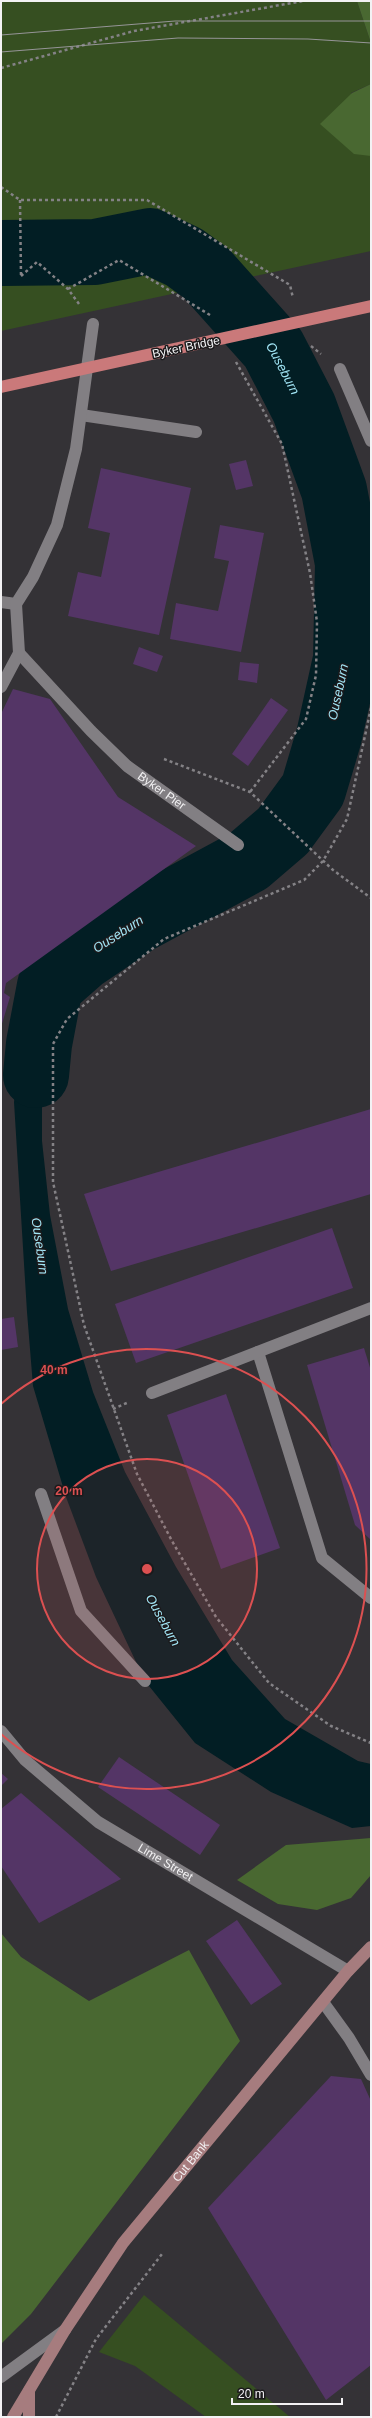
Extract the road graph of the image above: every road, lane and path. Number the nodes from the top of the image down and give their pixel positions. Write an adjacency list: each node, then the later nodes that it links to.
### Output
1 (303, 1): 2 (path)
2 (1, 68)
3 (1, 187): 4 (path)
4 (20, 200): 5 (path); 6 (path)
5 (68, 289): 8 (path); 9 (path)
6 (293, 300)
7 (371, 306): 13 (main road, Byker Bridge)
8 (213, 320)
9 (93, 324): 14 (street)
10 (307, 343): 12 (path)
11 (232, 354): 23 (path)
12 (340, 369): 16 (street)
13 (1, 388)
14 (80, 415): 15 (street); 18 (street)
15 (196, 432)
16 (371, 441)
17 (1, 602): 18 (street)
18 (16, 604): 19 (street)
19 (19, 653): 20 (street); 24 (street, Byker Pier)
20 (1, 687)
21 (371, 708): 25 (path)
22 (163, 758): 23 (path)
23 (250, 792): 25 (path)
24 (238, 845)
25 (323, 861): 26 (path); 34 (path)
26 (371, 898)
27 (370, 1309): 28 (street)
28 (258, 1352): 29 (street); 31 (street)
29 (152, 1392)
30 (41, 1494): 32 (street)
31 (371, 1598)
32 (145, 1681)
33 (1, 1731): 36 (street, Lime Street)
34 (371, 1743)
35 (371, 1947): 36 (main road, Cut Bank)
36 (348, 1972): 37 (main road, Cut Bank)
37 (323, 2002): 38 (street); 40 (main road, Cut Bank)
38 (371, 2075)
39 (162, 2254): 45 (path)
40 (65, 2330): 41 (street); 42 (main road, Cut Bank)
41 (1, 2377)
42 (30, 2390): 43 (main road, Cut Bank); 44 (main road)
43 (13, 2417)
44 (29, 2417)
45 (55, 2417)

